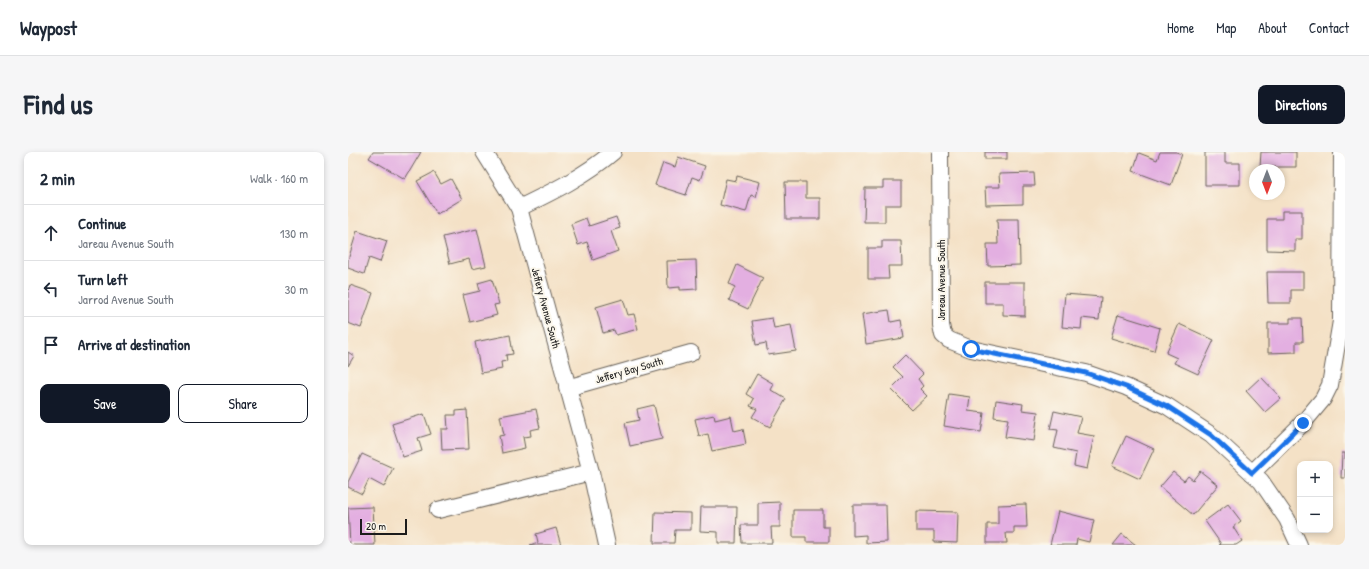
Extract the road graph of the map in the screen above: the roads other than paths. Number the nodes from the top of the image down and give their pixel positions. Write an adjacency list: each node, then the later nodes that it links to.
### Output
1 (484, 152): 5 (street, Jeffery Avenue South)
2 (613, 152): 5 (street)
3 (940, 152): 9 (street, Jareau Avenue South)
4 (1342, 152): 9 (street)
5 (519, 208): 7 (street, Jeffery Avenue South)
6 (692, 353): 7 (street, Jeffery Bay South)
7 (567, 388): 8 (street, Jeffery Avenue South)
8 (591, 472): 10 (street); 11 (street, Jeffery Avenue South)
9 (1252, 473): 12 (street, Jareau Avenue South)
10 (438, 510)
11 (607, 545)
12 (1299, 545)

